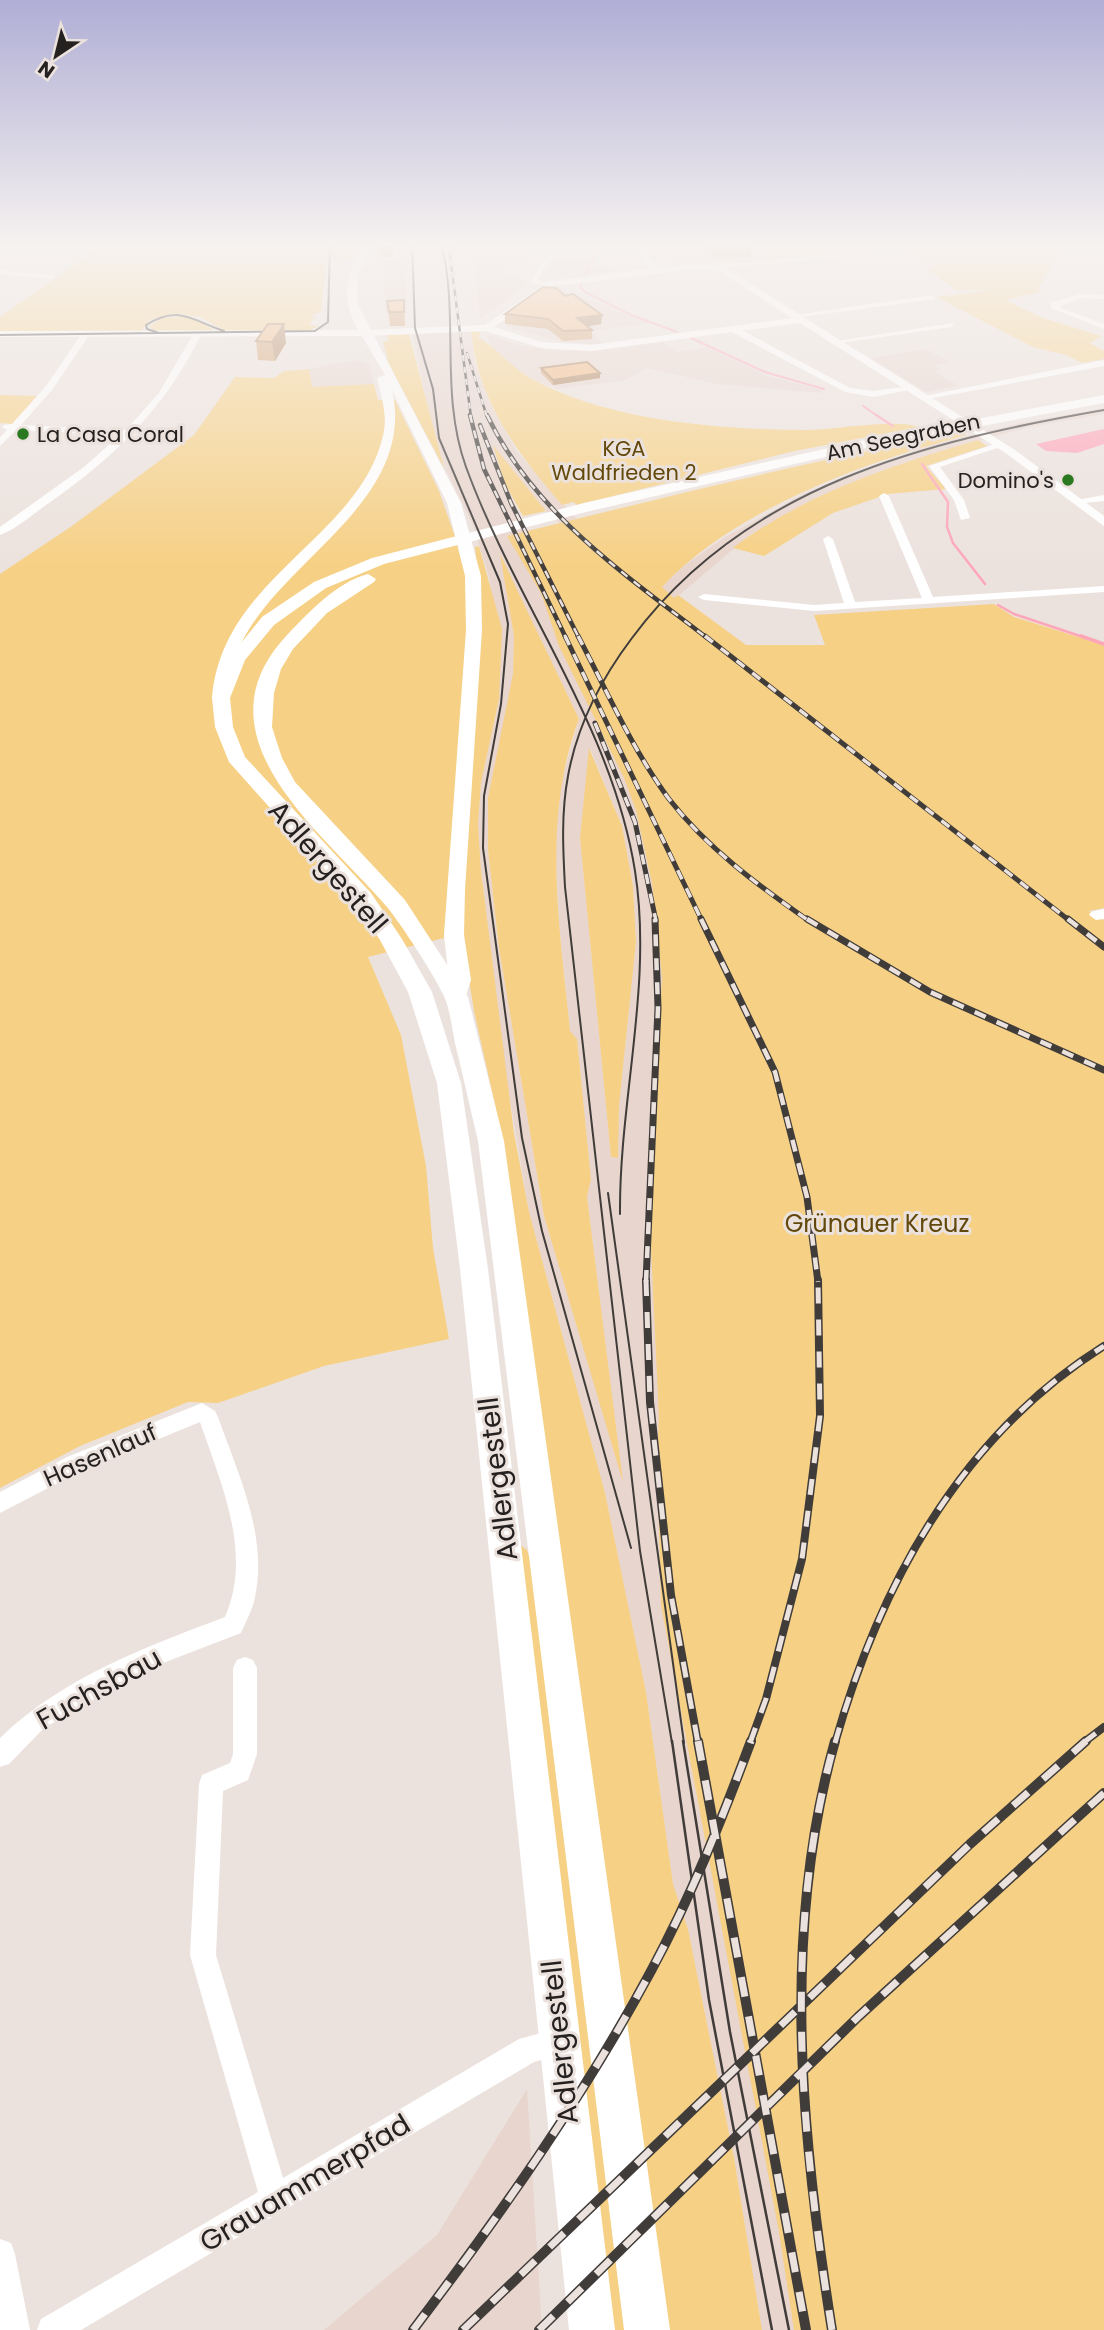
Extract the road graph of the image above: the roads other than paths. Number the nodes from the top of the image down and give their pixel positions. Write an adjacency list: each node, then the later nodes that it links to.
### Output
1 (75, 351): 12 (street)
2 (190, 351): 13 (street)
3 (375, 351): 7 (main road, Adlergestell)
4 (774, 351): 8 (street)
5 (847, 351): 8 (street)
6 (1104, 363): 9 (street)
7 (384, 367): 28 (main road, Adlergestell); 29 (main road, Adlergestell)
8 (910, 389): 9 (street)
9 (923, 397): 15 (street)
10 (1104, 402): 16 (main road, Am Seegraben)
11 (0, 427): 12 (street)
12 (14, 428): 13 (street); 14 (street)
13 (130, 433): 22 (street)
14 (0, 443)
15 (1001, 445): 19 (street); 20 (street)
16 (707, 482): 28 (main road); 29 (main road, Adlergestell)
17 (884, 496): 26 (street)
18 (1104, 498): 19 (street)
19 (1076, 501): 21 (street)
20 (965, 518)
21 (1104, 522)
22 (0, 532)
23 (828, 539): 27 (street)
24 (1104, 589): 26 (street)
25 (704, 597): 27 (street)
26 (929, 601): 27 (street)
27 (851, 606)
28 (221, 698): 31 (main road, Adlergestell)
29 (456, 997): 30 (main road, Adlergestell)
30 (525, 1412): 31 (main road); 42 (main road, Adlergestell)
31 (490, 1415): 36 (main road, Adlergestell)
32 (0, 1503): 33 (street, Hasenlauf)
33 (239, 1615): 35 (street, Fuchsbau)
34 (245, 1668): 37 (street)
35 (0, 1755)
36 (560, 2042): 37 (street, Grauammerpfad); 41 (main road, Adlergestell)
37 (275, 2201): 40 (street, Grauammerpfad)
38 (0, 2254): 39 (street)
39 (15, 2330)
40 (52, 2330)
41 (592, 2330)
42 (647, 2330)

